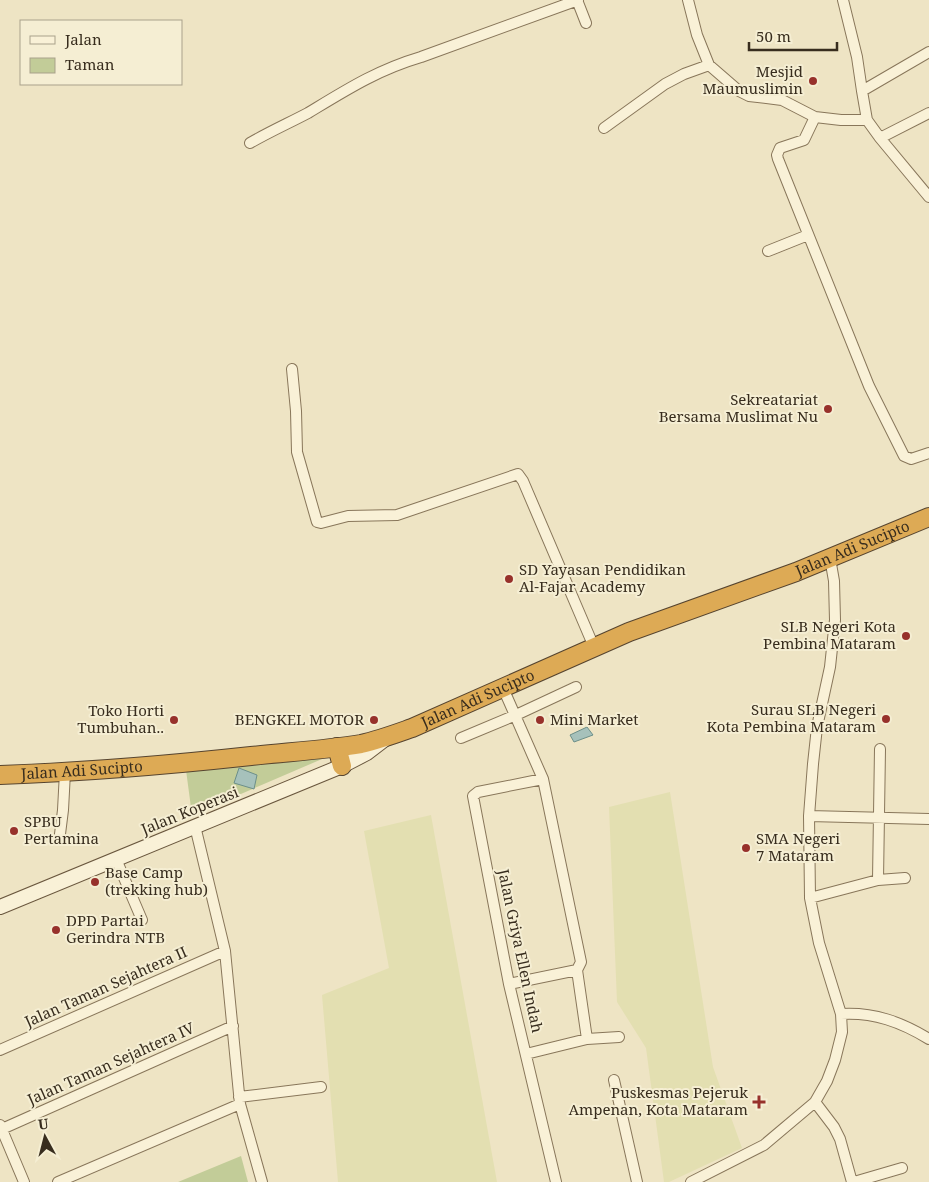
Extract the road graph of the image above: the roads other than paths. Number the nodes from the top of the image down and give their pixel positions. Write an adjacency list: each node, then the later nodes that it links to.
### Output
1 (577, 0): 4 (street); 13 (street)
2 (688, 0): 6 (street)
3 (843, 0): 7 (street)
4 (586, 23)
5 (929, 52): 7 (street)
6 (709, 65): 9 (street); 11 (street)
7 (862, 91): 10 (street)
8 (929, 113): 12 (street)
9 (815, 117): 10 (street); 15 (street)
10 (867, 120): 12 (street)
11 (604, 128)
12 (880, 138): 14 (street)
13 (250, 143)
14 (929, 197)
15 (808, 235): 16 (street); 18 (street)
16 (768, 251)
17 (292, 369): 21 (street)
18 (929, 453)
19 (929, 517): 20 (highway, Jalan Adi Sucipto)
20 (832, 570): 21 (highway, Jalan Adi Sucipto); 32 (street)
21 (594, 647): 23 (highway, Jalan Adi Sucipto)
22 (576, 687): 23 (street)
23 (510, 703): 24 (highway, Jalan Adi Sucipto); 25 (street); 31 (street)
24 (387, 737): 26 (highway, Jalan Adi Sucipto); 28 (street, Jalan Koperasi)
25 (461, 738)
26 (336, 747): 28 (highway); 29 (highway, Jalan Adi Sucipto)
27 (880, 750): 33 (street)
28 (342, 766): 35 (street, Jalan Koperasi)
29 (65, 772): 30 (highway, Jalan Adi Sucipto); 36 (street)
30 (0, 775)
31 (543, 779): 44 (street); 45 (street, Jalan Griya Ellen Indah)
32 (810, 816): 33 (street); 40 (street)
33 (878, 818): 34 (street); 39 (street)
34 (929, 819)
35 (195, 826): 37 (street, Jalan Koperasi); 43 (street)
36 (60, 834)
37 (116, 859): 41 (street, Jalan Koperasi); 42 (street)
38 (905, 878): 39 (street)
39 (878, 880): 40 (street)
40 (810, 898): 46 (street)
41 (0, 907)
42 (142, 920)
43 (225, 951): 47 (street); 51 (street, Jalan Taman Sejahtera II)
44 (577, 970): 45 (street); 50 (street)
45 (509, 984): 52 (street, Jalan Griya Ellen Indah)
46 (841, 1014): 49 (street); 56 (street)
47 (233, 1026): 55 (street); 57 (street, Jalan Taman Sejahtera IV)
48 (619, 1037): 50 (street)
49 (929, 1039)
50 (587, 1040): 52 (street)
51 (0, 1050)
52 (526, 1054): 62 (street, Jalan Griya Ellen Indah)
53 (614, 1080): 63 (street)
54 (321, 1087): 55 (street)
55 (240, 1100): 60 (street); 61 (street)
56 (815, 1102): 64 (street); 65 (street)
57 (1, 1127): 59 (street)
58 (902, 1168): 65 (street)
59 (24, 1182)
60 (58, 1182)
61 (262, 1182)
62 (556, 1182)
63 (637, 1182)
64 (692, 1182)
65 (853, 1182)

